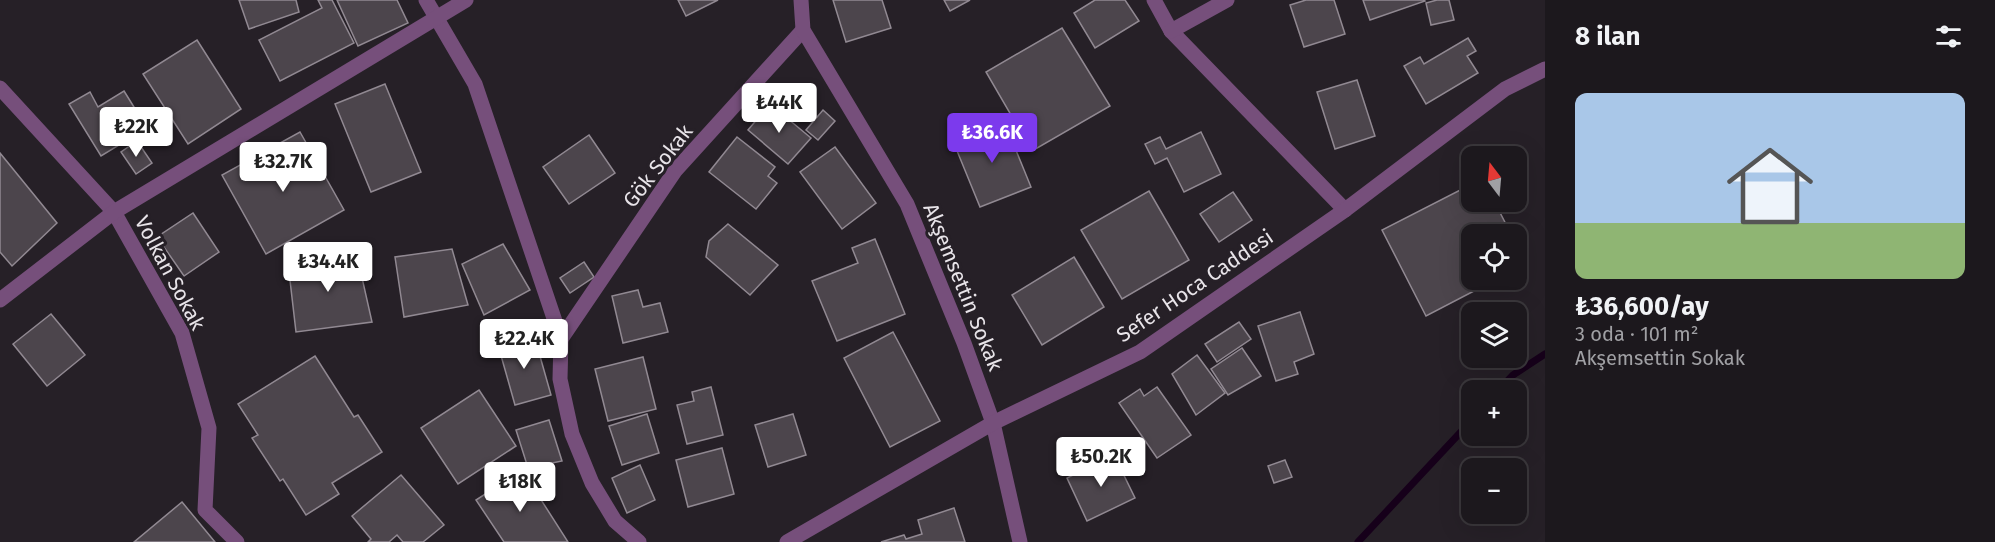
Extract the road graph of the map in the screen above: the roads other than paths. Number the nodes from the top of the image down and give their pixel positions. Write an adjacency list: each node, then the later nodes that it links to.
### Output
1 (426, 0): 6 (street)
2 (466, 0): 6 (street)
3 (801, 0): 7 (street, Akşemsettin Sokak)
4 (1154, 0): 8 (street)
5 (1227, 0): 8 (street)
6 (436, 16): 12 (street); 14 (street)
7 (803, 30): 14 (street, Gök Sokak); 15 (street, Akşemsettin Sokak)
8 (1171, 31): 11 (street)
9 (1545, 69): 11 (street, Sefer Hoca Caddesi)
10 (0, 88): 12 (street, Volkan Sokak)
11 (1345, 210): 15 (street, Sefer Hoca Caddesi)
12 (114, 212): 13 (street); 16 (street, Volkan Sokak)
13 (0, 300)
14 (561, 339): 17 (street)
15 (993, 423): 18 (street, Sefer Hoca Caddesi); 19 (street, Akşemsettin Sokak)
16 (237, 542)
17 (639, 542)
18 (787, 542)
19 (1020, 542)

